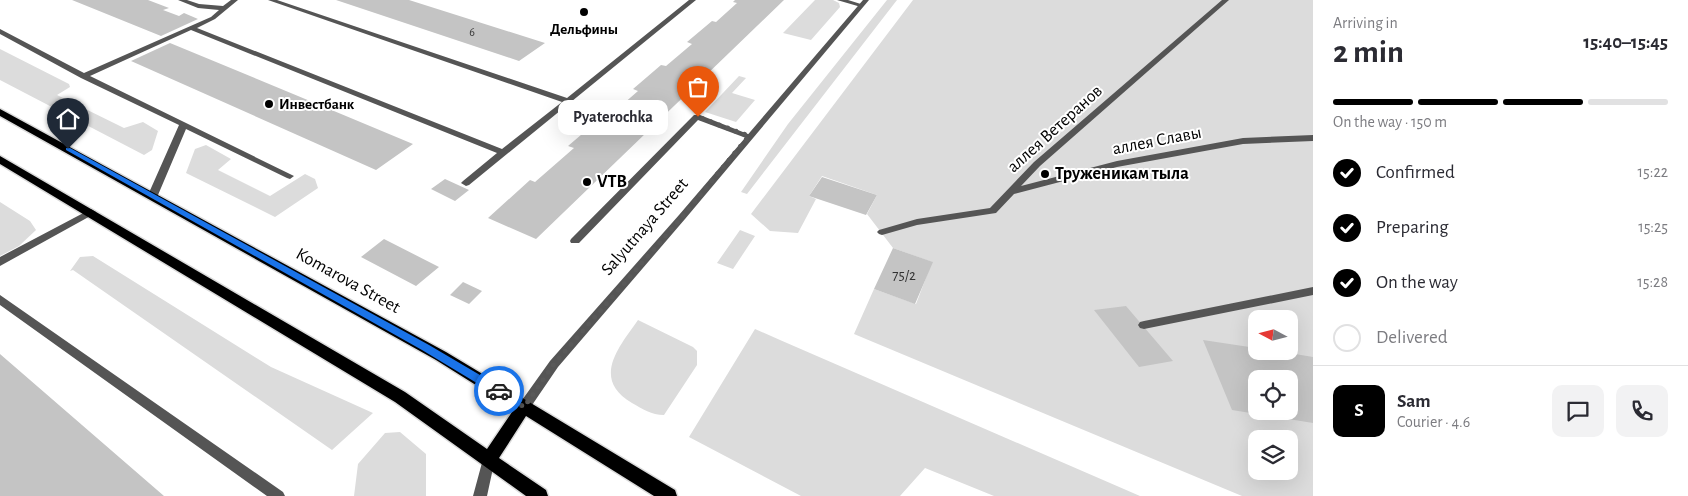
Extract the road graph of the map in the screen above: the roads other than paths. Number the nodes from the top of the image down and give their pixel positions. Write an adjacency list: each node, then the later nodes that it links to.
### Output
1 (181, 0): 8 (street)
2 (235, 0): 8 (street)
3 (271, 0): 12 (street)
4 (692, 0): 12 (street)
5 (840, 0): 7 (street)
6 (1226, 0): 21 (street, аллея Ветеранов)
7 (863, 3): 15 (street, Salyutnaya Street)
8 (223, 8): 9 (street)
9 (192, 28): 11 (street); 17 (street)
10 (0, 30): 11 (street)
11 (84, 76): 14 (street)
12 (568, 101): 17 (street)
13 (0, 112): 22 (main road, Komarova Street)
14 (184, 124): 19 (street); 22 (street)
15 (749, 136): 25 (street); 30 (street, Salyutnaya Street)
16 (1313, 138): 21 (street, аллея Славы)
17 (504, 152): 20 (street)
18 (0, 159): 23 (main road)
19 (290, 176)
20 (466, 183)
21 (1010, 192): 24 (street, аллея Ветеранов)
22 (153, 195): 30 (main road, Komarova Street)
23 (91, 212): 26 (street); 31 (main road)
24 (882, 232)
25 (575, 241)
26 (0, 262)
27 (1313, 291): 29 (street)
28 (0, 299): 32 (street)
29 (1144, 325)
30 (524, 407): 31 (main road, Salyutnaya Street); 35 (main road, Komarova Street)
31 (489, 459): 33 (street, Salyutnaya Street); 34 (main road)
32 (278, 496)
33 (480, 496)
34 (540, 496)
35 (669, 496)

